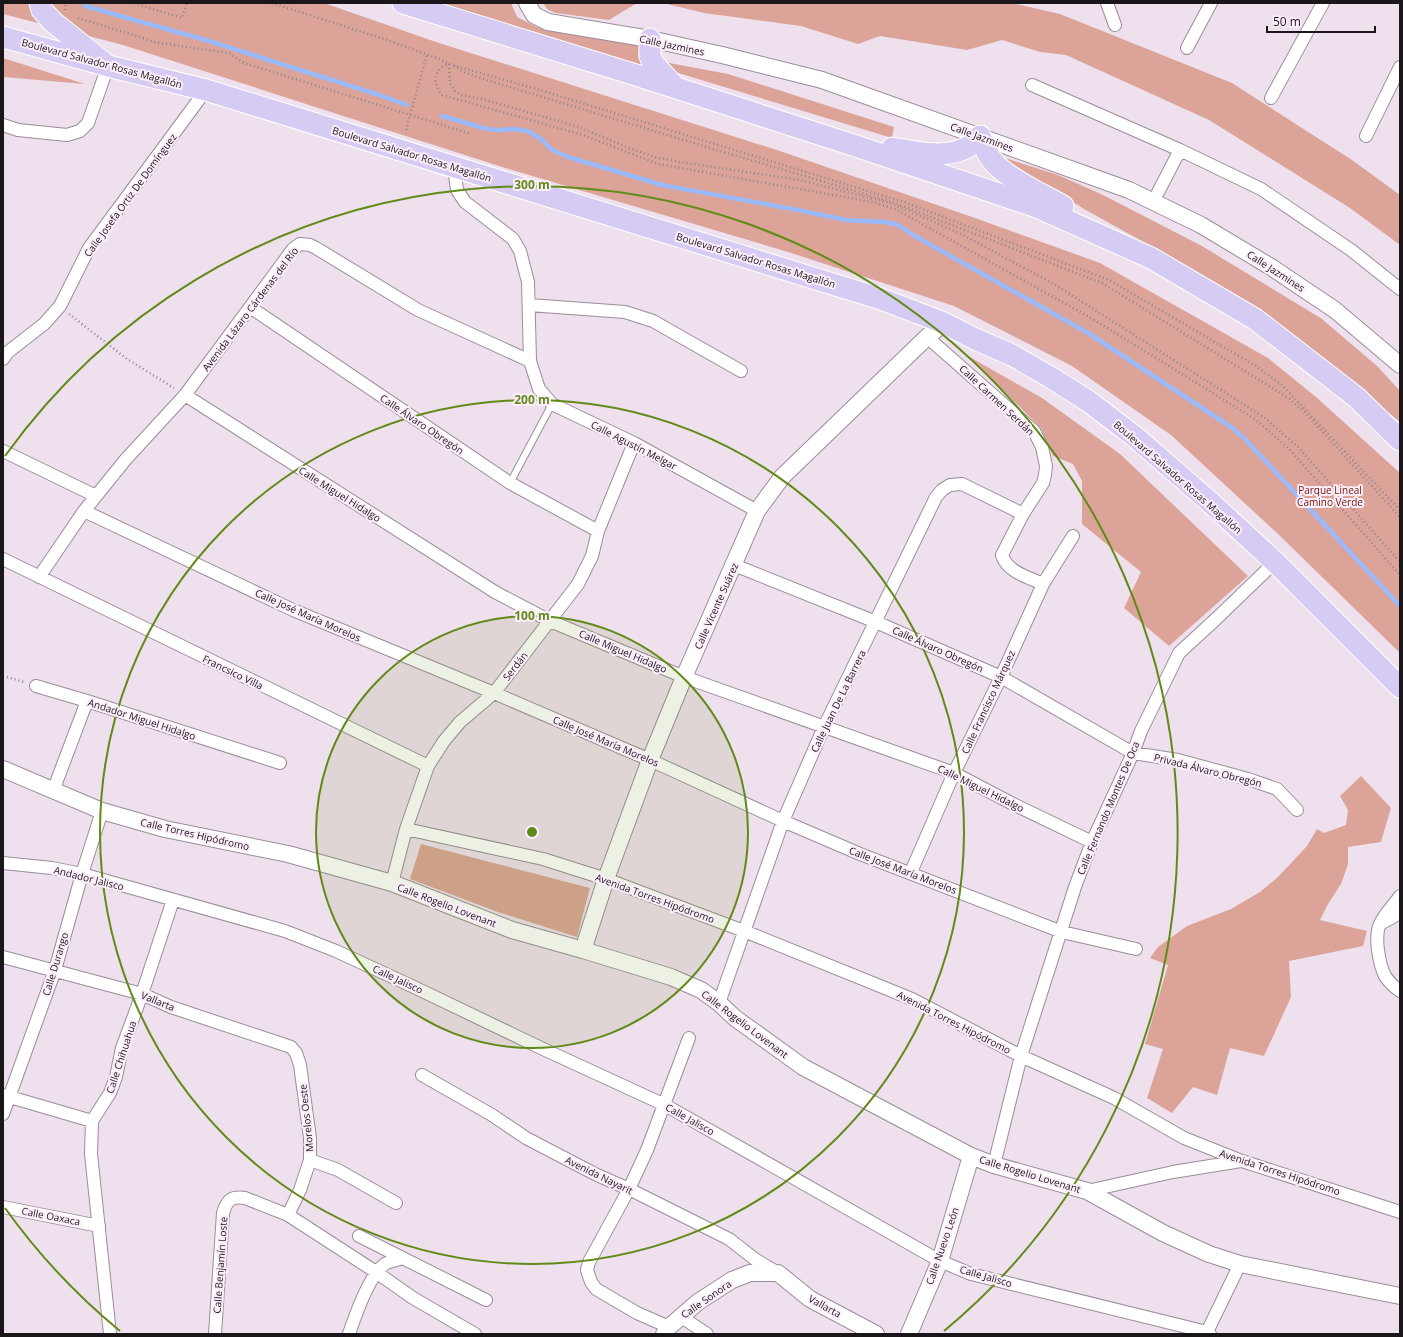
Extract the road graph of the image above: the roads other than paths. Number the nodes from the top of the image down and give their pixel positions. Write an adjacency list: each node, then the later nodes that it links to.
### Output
1 (40, 3): 11 (highway)
2 (403, 3): 14 (highway)
3 (527, 3): 9 (street, Calle Jazmines)
4 (1107, 3): 7 (street)
5 (1211, 3): 10 (street)
6 (1323, 3): 16 (street)
7 (1115, 25)
8 (3, 37): 11 (highway, Boulevard Salvador Rosas Magallón)
9 (650, 39): 14 (highway); 18 (street, Calle Jazmines)
10 (1187, 48)
11 (108, 66): 15 (highway, Boulevard Salvador Rosas Magallón); 17 (street)
12 (1400, 67): 19 (street)
13 (1032, 85): 21 (street)
14 (677, 89): 20 (highway)
15 (206, 90): 22 (highway, Boulevard Salvador Rosas Magallón); 30 (street, Calle Josefa Ortiz De Domínguez)
16 (1271, 98)
17 (3, 125)
18 (980, 136): 20 (highway); 23 (street, Calle Jazmines); 24 (highway)
19 (1366, 136)
20 (836, 140): 24 (highway)
21 (1180, 150): 23 (street); 25 (street)
22 (454, 167): 26 (street, Calle Agustín Melgar); 28 (highway, Boulevard Salvador Rosas Magallón)
23 (1153, 202): 32 (street, Calle Jazmines)
24 (1151, 258): 36 (highway)
25 (1400, 289)
26 (529, 305): 31 (street, Calle Agustín Melgar); 33 (street)
27 (250, 307): 31 (street, Avenida Lázaro Cárdenas del Río); 34 (street, Avenida Lázaro Cárdenas del Río); 39 (street, Calle Álvaro Obregón)
28 (944, 323): 29 (street, Calle Vicente Suárez); 47 (highway, Boulevard Salvador Rosas Magallón)
29 (927, 337): 42 (street, Calle Vicente Suárez); 43 (street, Calle Carmen Serdán)
30 (6, 355)
31 (530, 361): 35 (street, Calle Agustín Melgar)
32 (1400, 365)
33 (741, 371)
34 (185, 395): 40 (street, Avenida Lázaro Cárdenas del Río); 51 (street, Calle Miguel Hidalgo)
35 (552, 404): 37 (street, Calle Agustín Melgar); 39 (lane)
36 (1400, 440)
37 (634, 443): 42 (street, Calle Agustín Melgar); 44 (street, Serdán)
38 (3, 451): 40 (street)
39 (510, 483): 44 (street, Calle Álvaro Obregón)
40 (96, 496): 41 (street, Avenida Lázaro Cárdenas del Río)
41 (84, 511): 49 (street, Avenida Lázaro Cárdenas del Río); 57 (street, Calle José María Morelos)
42 (757, 511): 48 (street, Calle Vicente Suárez)
43 (1023, 514): 50 (street, Calle Carmen Serdán); 52 (street, Calle Juan De La Barrera)
44 (598, 531): 51 (street, Serdán)
45 (1073, 536): 50 (street, Calle Francisco Márquez)
46 (3, 559): 49 (street, Francsico Villa)
47 (1275, 562): 56 (highway, Boulevard Salvador Rosas Magallón); 60 (street, Calle Fernando Montes De Oca)
48 (734, 565): 52 (street, Calle Álvaro Obregón); 53 (street, Calle Vicente Suárez)
49 (39, 577): 63 (street, Francsico Villa)
50 (1042, 584): 54 (street, Calle Francisco Márquez)
51 (550, 620): 53 (street, Calle Miguel Hidalgo); 57 (street, Serdán)
52 (876, 622): 54 (street, Calle Álvaro Obregón); 59 (street, Calle Juan De La Barrera)
53 (684, 677): 59 (street, Calle Miguel Hidalgo); 61 (street, Calle Vicente Suárez)
54 (1001, 677): 60 (street, Calle Álvaro Obregón); 65 (street, Calle Francisco Márquez)
55 (36, 686): 58 (street, Andador Miguel Hidalgo)
56 (1400, 687)
57 (494, 693): 61 (street, Calle José María Morelos); 63 (street, Serdán)
58 (87, 701): 62 (street, Andador Miguel Hidalgo); 66 (street)
59 (824, 727): 65 (street, Calle Miguel Hidalgo); 69 (street, Calle Juan De La Barrera)
60 (1133, 753): 67 (street, Privada Álvaro Obregón); 71 (street, Calle Fernando Montes De Oca)
61 (650, 760): 69 (street, Calle José María Morelos); 75 (street, Calle Vicente Suárez)
62 (280, 763)
63 (428, 766): 70 (street, Serdán)
64 (3, 770): 66 (street, Calle Torres Hipódromo)
65 (954, 773): 71 (street, Calle Miguel Hidalgo); 73 (street, Calle Francisco Márquez)
66 (53, 792): 68 (street, Calle Torres Hipódromo)
67 (1297, 810)
68 (102, 811): 74 (street, Calle Durango); 76 (street, Calle Torres Hipódromo)
69 (783, 820): 73 (street, Calle José María Morelos); 81 (street, Calle Juan De La Barrera)
70 (406, 829): 75 (street, Avenida Torres Hipódromo); 76 (street, Serdán)
71 (1092, 842): 82 (street, Calle Fernando Montes De Oca)
72 (3, 863): 74 (street, Andador Jalisco)
73 (911, 872): 82 (street, Calle José María Morelos)
74 (82, 874): 78 (street, Andador Jalisco); 86 (street, Calle Durango)
75 (606, 879): 81 (street, Avenida Torres Hipódromo); 84 (street, Calle Vicente Suárez)
76 (392, 883): 84 (street, Calle Rogelio Lovenant)
77 (1400, 896): 80 (street)
78 (173, 900): 88 (street, Calle Chihuahua); 95 (street, Calle Jalisco)
79 (1400, 913): 80 (street)
80 (1379, 924): 87 (street)
81 (744, 931): 89 (street, Calle Juan De La Barrera); 91 (street, Avenida Torres Hipódromo)
82 (1062, 932): 83 (street, Calle José María Morelos); 91 (street, Calle Fernando Montes De Oca)
83 (1136, 949)
84 (583, 950): 89 (street, Calle Rogelio Lovenant)
85 (3, 957): 86 (street, Vallarta)
86 (55, 970): 88 (street, Vallarta); 94 (street, Calle Durango)
87 (1400, 991)
88 (142, 994): 92 (street, Vallarta); 97 (street, Calle Chihuahua)
89 (719, 1003): 98 (street, Calle Rogelio Lovenant)
90 (689, 1038): 95 (street)
91 (1021, 1056): 100 (street, Avenida Torres Hipódromo); 101 (street, Calle Fernando Montes De Oca)
92 (300, 1065): 99 (street, Morelos Oeste)
93 (422, 1075): 102 (street, Avenida Nayarit)
94 (6, 1096): 96 (street, Calle Durango); 97 (street)
95 (665, 1105): 102 (street); 111 (street, Calle Jalisco)
96 (3, 1114)
97 (92, 1120): 108 (street)
98 (971, 1156): 101 (street, Calle Rogelio Lovenant); 111 (street, Calle Nuevo León)
99 (310, 1160): 104 (street); 107 (street, Morelos Oeste)
100 (1242, 1161): 103 (street, Calle Rogelio Lovenant); 106 (street, Avenida Torres Hipódromo)
101 (994, 1165): 103 (street, Calle Rogelio Lovenant)
102 (629, 1189): 114 (street, Avenida Nayarit); 117 (street)
103 (1087, 1191): 112 (street, Calle Rogelio Lovenant)
104 (396, 1203)
105 (3, 1207): 108 (street, Calle Oaxaca)
106 (1400, 1212)
107 (288, 1215): 113 (street); 120 (street, Calle Benjamín Loste)
108 (99, 1226): 119 (street)
109 (359, 1236): 110 (street)
110 (403, 1258): 113 (street); 116 (street)
111 (940, 1261): 118 (street, Calle Jalisco); 125 (street, Calle Nuevo León)
112 (1240, 1264): 115 (street, Calle Rogelio Lovenant); 118 (street, Calle Jalisco)
113 (376, 1272): 121 (street); 122 (street)
114 (778, 1273): 117 (street, Calle Sonora); 124 (street, Vallarta)
115 (1400, 1296)
116 (486, 1300)
117 (671, 1326): 123 (street)
118 (1208, 1333)
119 (110, 1334)
120 (215, 1334)
121 (349, 1334)
122 (475, 1334)
123 (707, 1334)
124 (876, 1334)
125 (909, 1334)

